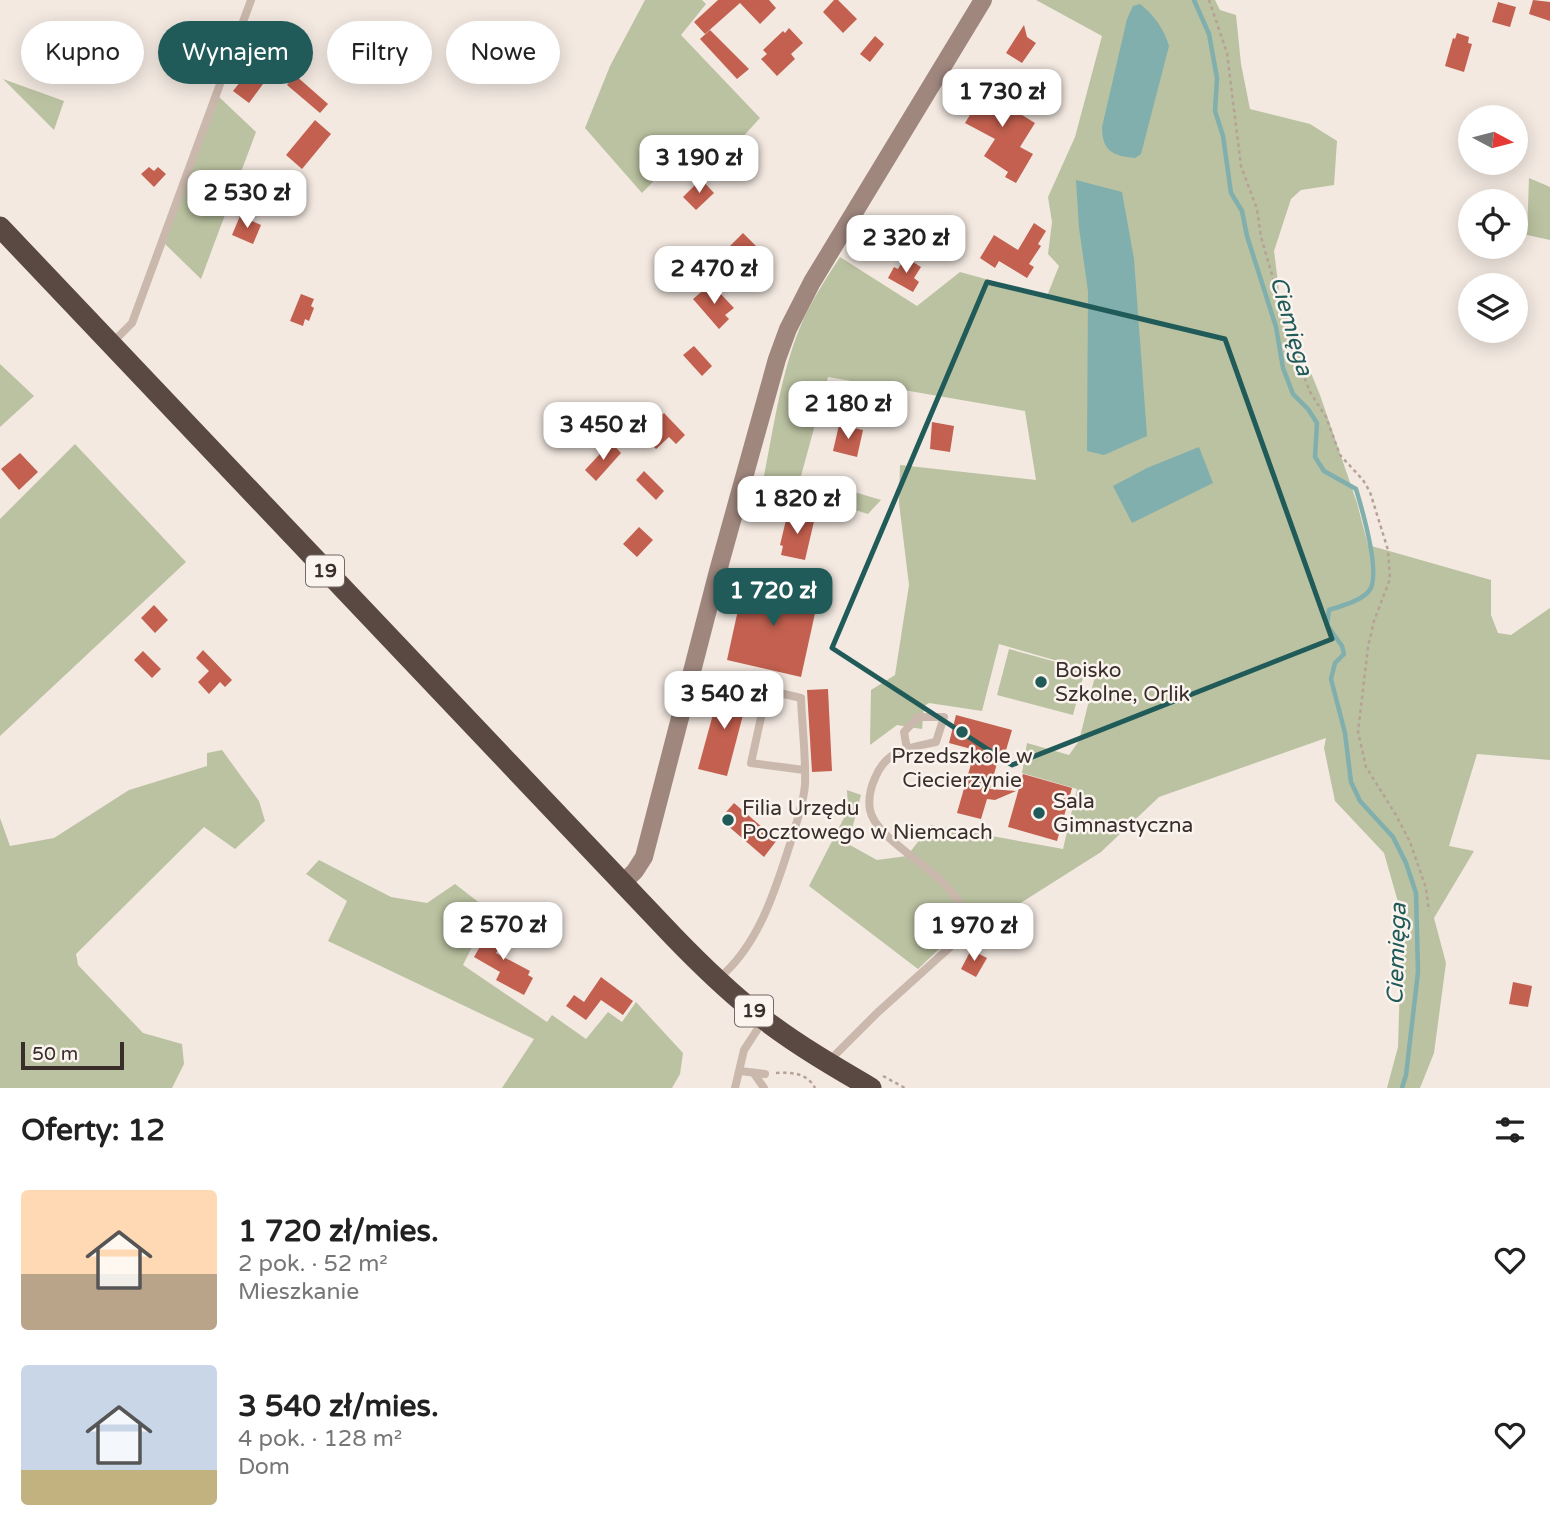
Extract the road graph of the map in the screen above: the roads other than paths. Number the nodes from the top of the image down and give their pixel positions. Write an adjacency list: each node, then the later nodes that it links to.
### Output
1 (251, 0): 4 (lane)
2 (983, 0): 7 (street)
3 (0, 227): 4 (highway, 19)
4 (111, 344): 7 (highway, 19)
5 (907, 749): 5 (lane); 10 (lane)
6 (804, 770): 6 (lane); 8 (lane)
7 (622, 884): 8 (highway, 19)
8 (716, 979): 9 (highway, 19)
9 (764, 1020): 10 (highway, 19); 11 (lane)
10 (828, 1062): 14 (highway, 19)
11 (740, 1071): 12 (lane); 13 (lane)
12 (735, 1088)
13 (764, 1088)
14 (871, 1088)

